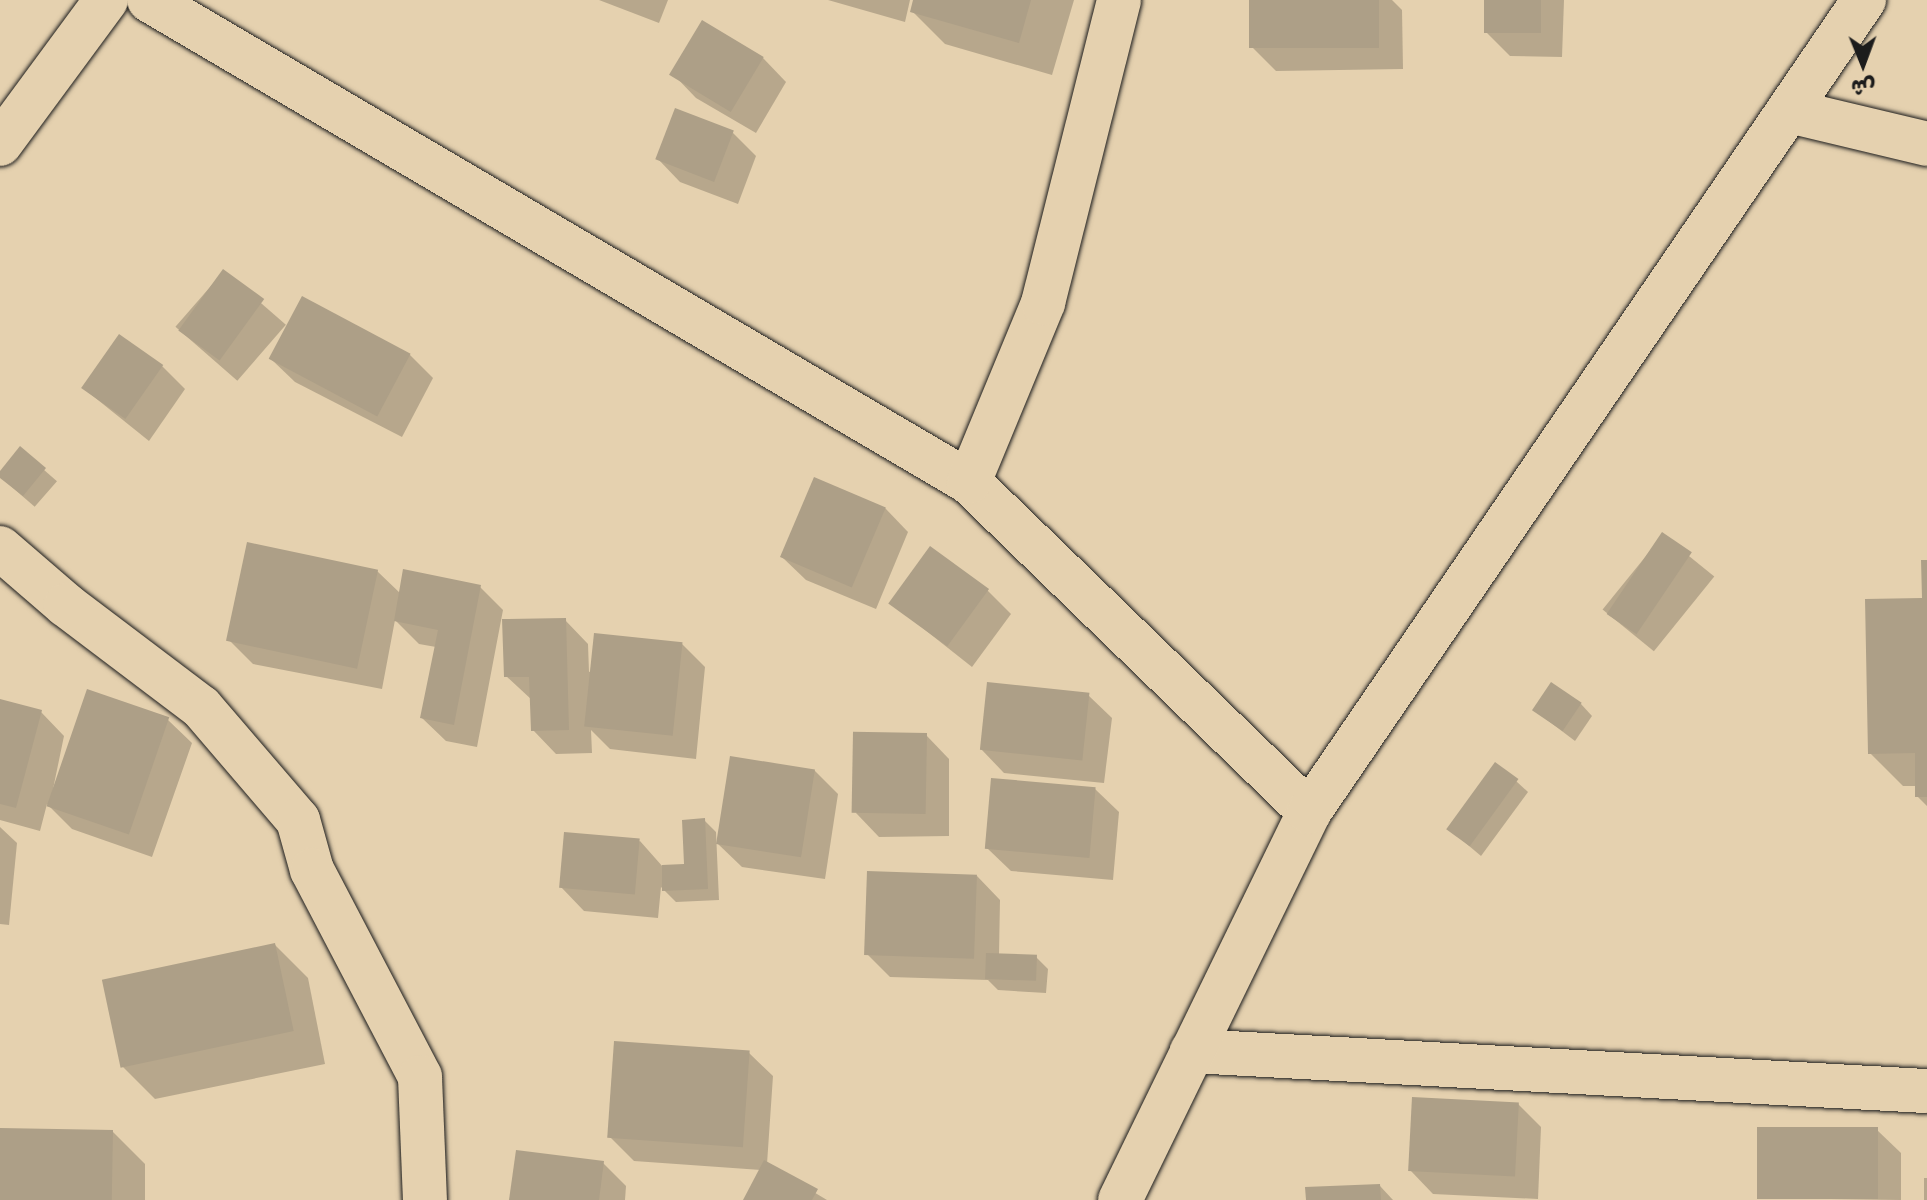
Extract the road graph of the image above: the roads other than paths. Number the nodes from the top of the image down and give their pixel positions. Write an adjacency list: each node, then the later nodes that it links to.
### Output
1 (106, 0): 6 (street)
2 (149, 0): 8 (street)
3 (1119, 0): 8 (street)
4 (1864, 0): 5 (street)
5 (1789, 111): 7 (street); 10 (street)
6 (0, 144)
7 (1927, 144)
8 (969, 482): 10 (street)
9 (0, 548): 13 (street)
10 (1309, 812): 11 (street)
11 (1192, 1051): 12 (street); 14 (street)
12 (1927, 1091)
13 (425, 1200)
14 (1120, 1200)

